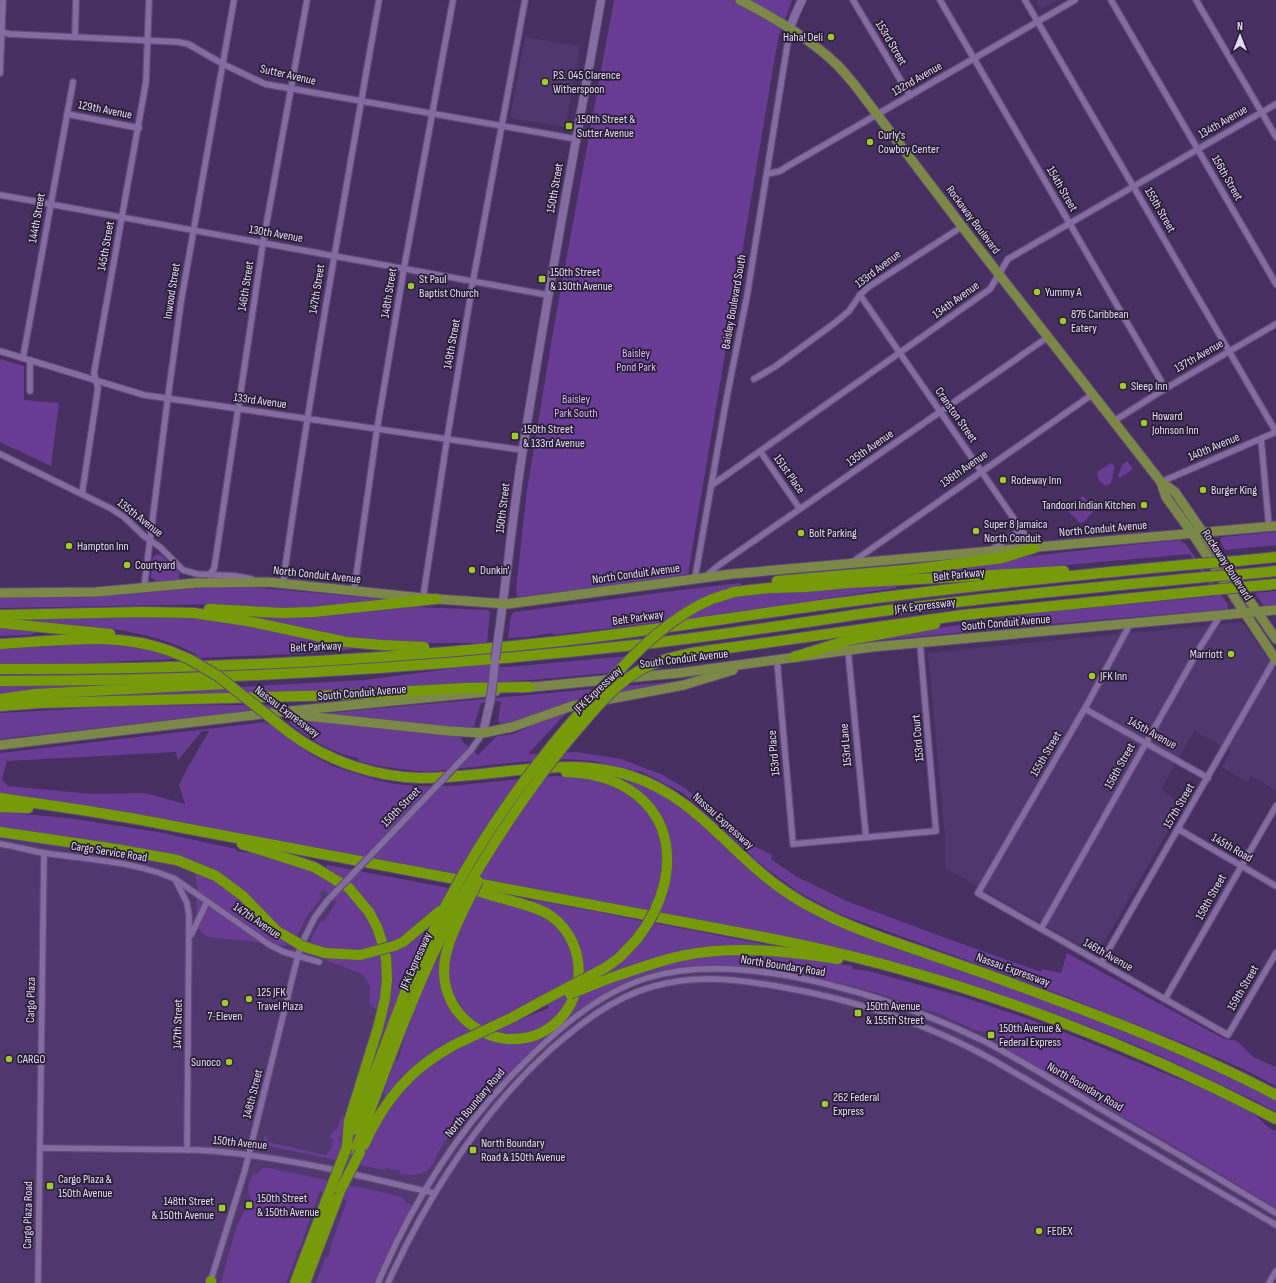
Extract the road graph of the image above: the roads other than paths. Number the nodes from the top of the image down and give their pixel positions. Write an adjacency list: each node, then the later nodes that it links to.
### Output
1 (3, 0): 20 (street)
2 (76, 0): 21 (street)
3 (149, 0): 22 (street, 145th Street)
4 (234, 0): 24 (street, Inwood Street)
5 (307, 0): 27 (street, 146th Street)
6 (379, 0): 29 (street, 147th Street)
7 (453, 0): 33 (street, 148th Street)
8 (524, 0): 35 (street, 149th Street)
9 (601, 0): 38 (main road, 150th Street)
10 (740, 0): 19 (main road, Rockaway Boulevard)
11 (802, 0): 19 (main road)
12 (853, 0): 28 (street, 153rd Street)
13 (940, 0): 23 (street, 154th Street)
14 (1025, 0): 18 (street, 155th Street)
15 (1075, 0): 18 (street, 132nd Avenue)
16 (1111, 0): 39 (street, 156th Street)
17 (1196, 0): 31 (street)
18 (1038, 22): 23 (street, 132nd Avenue); 41 (street, 155th Street)
19 (790, 28): 34 (main road, Rockaway Boulevard); 40 (street, Baisley Boulevard South)
20 (1, 33): 21 (street, Sutter Avenue); 25 (street)
21 (75, 37): 22 (street, Sutter Avenue)
22 (148, 39): 24 (street, Sutter Avenue); 36 (street, 145th Street)
23 (974, 59): 28 (street, 132nd Avenue); 45 (street, 154th Street)
24 (223, 64): 27 (street, Sutter Avenue); 47 (street, Inwood Street)
25 (0, 72)
26 (73, 82): 32 (street, 144th Street)
27 (291, 89): 29 (street, Sutter Avenue); 48 (street, 146th Street)
28 (910, 96): 34 (street, 132nd Avenue)
29 (361, 102): 33 (street, Sutter Avenue); 49 (street, 147th Street)
30 (1276, 104): 31 (street, 134th Avenue)
31 (1262, 112): 37 (street); 39 (street, 134th Avenue)
32 (67, 114): 36 (street, 129th Avenue); 43 (street, 144th Street)
33 (432, 114): 35 (street, Sutter Avenue); 50 (street, 148th Street)
34 (878, 114): 40 (street, 132nd Avenue); 46 (main road, Rockaway Boulevard)
35 (502, 127): 38 (street, Sutter Avenue); 52 (street, 149th Street)
36 (139, 128): 44 (street, 145th Street)
37 (1276, 136)
38 (576, 139): 55 (main road, 150th Street)
39 (1198, 149): 41 (street, 134th Avenue); 53 (street, 156th Street)
40 (767, 174): 82 (street, Baisley Boulevard South)
41 (1134, 187): 45 (street, 134th Avenue); 59 (street, 155th Street)
42 (0, 195): 43 (street, 130th Avenue)
43 (50, 204): 44 (street, 130th Avenue); 61 (street, 144th Street)
44 (122, 217): 47 (street, 130th Avenue); 64 (street, 145th Street)
45 (1070, 224): 51 (street, 134th Avenue); 65 (street, 154th Street)
46 (963, 226): 51 (main road, Rockaway Boulevard); 54 (street, 133rd Avenue)
47 (193, 230): 48 (street, 130th Avenue); 68 (street, Inwood Street)
48 (263, 243): 49 (street, 130th Avenue); 69 (street, 146th Street)
49 (334, 256): 50 (street, 130th Avenue); 71 (street, 147th Street)
50 (404, 268): 52 (street, 130th Avenue); 73 (street, 148th Street)
51 (1000, 275): 57 (main road, Rockaway Boulevard); 60 (street, 134th Avenue)
52 (474, 281): 55 (street, 130th Avenue); 75 (street, 149th Street)
53 (1276, 284)
54 (860, 295): 60 (street, Cranston Street); 63 (street, 133rd Avenue)
55 (548, 296): 77 (main road, 150th Street)
56 (1276, 324): 59 (street, 137th Avenue)
57 (1048, 337): 67 (main road, Rockaway Boulevard); 70 (street, 135th Avenue)
58 (0, 351): 61 (street, 133rd Avenue)
59 (1230, 351): 65 (street, 137th Avenue); 74 (street, 155th Street)
60 (900, 354): 70 (street, Cranston Street); 78 (street, 134th Avenue)
61 (23, 358): 62 (street, 133rd Avenue)
62 (30, 360): 64 (street, 133rd Avenue); 66 (street)
63 (754, 379)
64 (96, 380): 68 (street, 133rd Avenue); 83 (street, 145th Street)
65 (1163, 390): 72 (street, 137th Avenue)
66 (30, 391)
67 (1093, 394): 72 (main road, Rockaway Boulevard); 80 (street, 136th Avenue)
68 (168, 398): 69 (street, 133rd Avenue); 89 (street, Inwood Street)
69 (238, 409): 71 (street, 133rd Avenue); 96 (street, 146th Street)
70 (941, 412): 80 (street, Cranston Street); 84 (street, 135th Avenue)
71 (307, 419): 73 (street, 133rd Avenue); 100 (street, 147th Street)
72 (1114, 421): 81 (main road, Rockaway Boulevard)
73 (377, 429): 75 (street, 133rd Avenue); 103 (street, 148th Street)
74 (1276, 432): 76 (street, 140th Avenue)
75 (447, 439): 77 (street, 133rd Avenue); 105 (street, 149th Street)
76 (1261, 439): 81 (street, 140th Avenue); 85 (street)
77 (522, 450): 107 (main road, 150th Street)
78 (760, 451): 82 (street, 134th Avenue); 84 (street, 151st Place)
79 (0, 454): 83 (street, 135th Avenue)
80 (981, 470): 86 (street, Cranston Street); 93 (street, 136th Avenue)
81 (1161, 482): 87 (main road, Rockaway Boulevard); 88 (main road, Rockaway Boulevard)
82 (712, 485): 97 (street, Baisley Boulevard South)
83 (82, 494): 89 (street, 135th Avenue)
84 (800, 509): 97 (street, 135th Avenue)
85 (1273, 526): 87 (main road, North Conduit Avenue)
86 (1022, 529): 90 (street, Cranston Street); 91 (street)
87 (1203, 532): 88 (main road, North Conduit Avenue); 111 (main road, Rockaway Boulevard)
88 (1192, 533): 90 (main road, North Conduit Avenue); 112 (main road, Rockaway Boulevard)
89 (150, 541): 96 (street, 135th Avenue); 102 (street, Inwood Street)
90 (1034, 548): 91 (main road, North Conduit Avenue); 98 (highway)
91 (988, 552): 93 (main road, North Conduit Avenue)
92 (1276, 557): 94 (highway, Belt Parkway, bridge)
93 (849, 564): 97 (main road, North Conduit Avenue)
94 (1130, 570): 98 (highway); 121 (highway, Belt Parkway)
95 (1276, 571): 128 (highway, Belt Parkway, bridge)
96 (209, 575): 99 (street, 135th Avenue)
97 (700, 578): 107 (main road, North Conduit Avenue)
98 (848, 579): 156 (highway, JFK Expressway, bridge)
99 (268, 582): 100 (main road, North Conduit Avenue); 102 (main road, North Conduit Avenue)
100 (283, 583): 103 (main road, North Conduit Avenue)
101 (1276, 584): 108 (highway, JFK Expressway, bridge)
102 (144, 588): 104 (main road, North Conduit Avenue)
103 (354, 591): 105 (main road, North Conduit Avenue)
104 (0, 593)
105 (423, 598): 106 (main road, North Conduit Avenue)
106 (436, 599): 107 (main road, North Conduit Avenue); 110 (highway)
107 (503, 604): 135 (main road, 150th Street, bridge)
108 (1036, 607): 123 (highway); 156 (highway, JFK Expressway, bridge)
109 (1276, 610): 111 (main road, South Conduit Avenue)
110 (143, 612): 113 (highway); 121 (highway)
111 (1258, 612): 112 (main road, South Conduit Avenue); 117 (main road, Rockaway Boulevard)
112 (1244, 613): 114 (main road, South Conduit Avenue); 125 (main road, Rockaway Boulevard)
113 (0, 615)
114 (1220, 616): 116 (main road, South Conduit Avenue); 136 (street, 156th Street)
115 (0, 623): 120 (highway)
116 (1130, 624): 118 (main road, South Conduit Avenue); 133 (street, 155th Street)
117 (1276, 639)
118 (920, 643): 122 (main road, South Conduit Avenue); 147 (street, 153rd Court)
119 (0, 644): 120 (highway, Nassau Expressway)
120 (160, 647): 138 (highway, Nassau Expressway, bridge)
121 (476, 649): 127 (highway, Belt Parkway)
122 (848, 650): 123 (main road, South Conduit Avenue); 147 (street, 153rd Lane)
123 (794, 657): 124 (main road, South Conduit Avenue)
124 (777, 660): 126 (main road, South Conduit Avenue); 147 (street, 153rd Place)
125 (1276, 660): 139 (street, 157th Street)
126 (756, 663): 130 (main road, South Conduit Avenue); 135 (main road)
127 (0, 669)
128 (349, 670): 129 (highway, Belt Parkway); 131 (highway)
129 (0, 681)
130 (529, 687): 132 (highway); 134 (main road, South Conduit Avenue)
131 (0, 699)
132 (0, 706)
133 (1084, 709): 136 (street, 145th Avenue); 154 (street, 155th Street)
134 (270, 713): 135 (main road); 137 (main road, South Conduit Avenue)
135 (483, 733): 160 (street, 150th Street, bridge)
136 (1146, 742): 139 (street, 145th Avenue); 157 (street, 156th Street)
137 (0, 745)
138 (500, 772): 165 (highway, bridge); 167 (highway, Nassau Expressway)
139 (1208, 778): 144 (street, 157th Street)
140 (0, 798): 143 (highway)
141 (1276, 806): 151 (street, 158th Street)
142 (0, 807): 143 (highway)
143 (82, 810): 146 (highway)
144 (1178, 830): 151 (street, 145th Road); 162 (street, 157th Street)
145 (0, 832): 156 (highway, bridge)
146 (204, 832): 150 (highway); 171 (highway)
147 (866, 837)
148 (0, 844): 149 (street, Cargo Service Road)
149 (44, 853): 152 (street, Cargo Service Road); 169 (street, Cargo Plaza)
150 (327, 854): 156 (highway); 163 (highway)
151 (1241, 866): 153 (street, 145th Road); 164 (street, 158th Street)
152 (174, 879): 155 (street, Cargo Service Road); 158 (street)
153 (1276, 886)
154 (978, 893): 157 (street, 146th Avenue)
155 (208, 902): 158 (street, 147th Street); 160 (street, 147th Avenue)
156 (455, 908): 171 (highway, JFK Expressway)
157 (1041, 929): 162 (street, 146th Avenue)
158 (190, 940): 170 (street, 147th Street)
159 (1276, 953): 166 (street, 159th Street)
160 (297, 955): 161 (street, 147th Avenue); 172 (street, 148th Street)
161 (319, 962)
162 (1102, 963): 164 (street, 146th Avenue)
163 (917, 975): 165 (highway, bridge); 168 (highway)
164 (1165, 999): 166 (street, 146th Avenue)
165 (547, 1001): 171 (highway, bridge)
166 (1228, 1035)
167 (1276, 1095)
168 (1276, 1119)
169 (40, 1148): 170 (street, 150th Avenue); 181 (street, Cargo Plaza Road)
170 (187, 1150): 172 (street, 150th Avenue)
171 (354, 1150): 175 (highway, bridge); 175 (highway, JFK Expressway, bridge)
172 (249, 1154): 173 (street, 150th Avenue); 180 (street, 148th Street)
173 (424, 1191): 174 (street, 150th Avenue); 176 (street, North Boundary Road); 185 (street, North Boundary Road)
174 (434, 1193): 177 (street, North Boundary Road); 186 (street, North Boundary Road)
175 (336, 1194): 178 (highway, JFK Expressway); 184 (highway, JFK Expressway)
176 (1276, 1213)
177 (1276, 1225)
178 (314, 1234): 182 (highway); 183 (highway, JFK Expressway)
179 (1276, 1271): 187 (street)
180 (210, 1282)
181 (38, 1283)
182 (289, 1283)
183 (295, 1283)
184 (307, 1283)
185 (378, 1283)
186 (388, 1283)
187 (1269, 1283)

